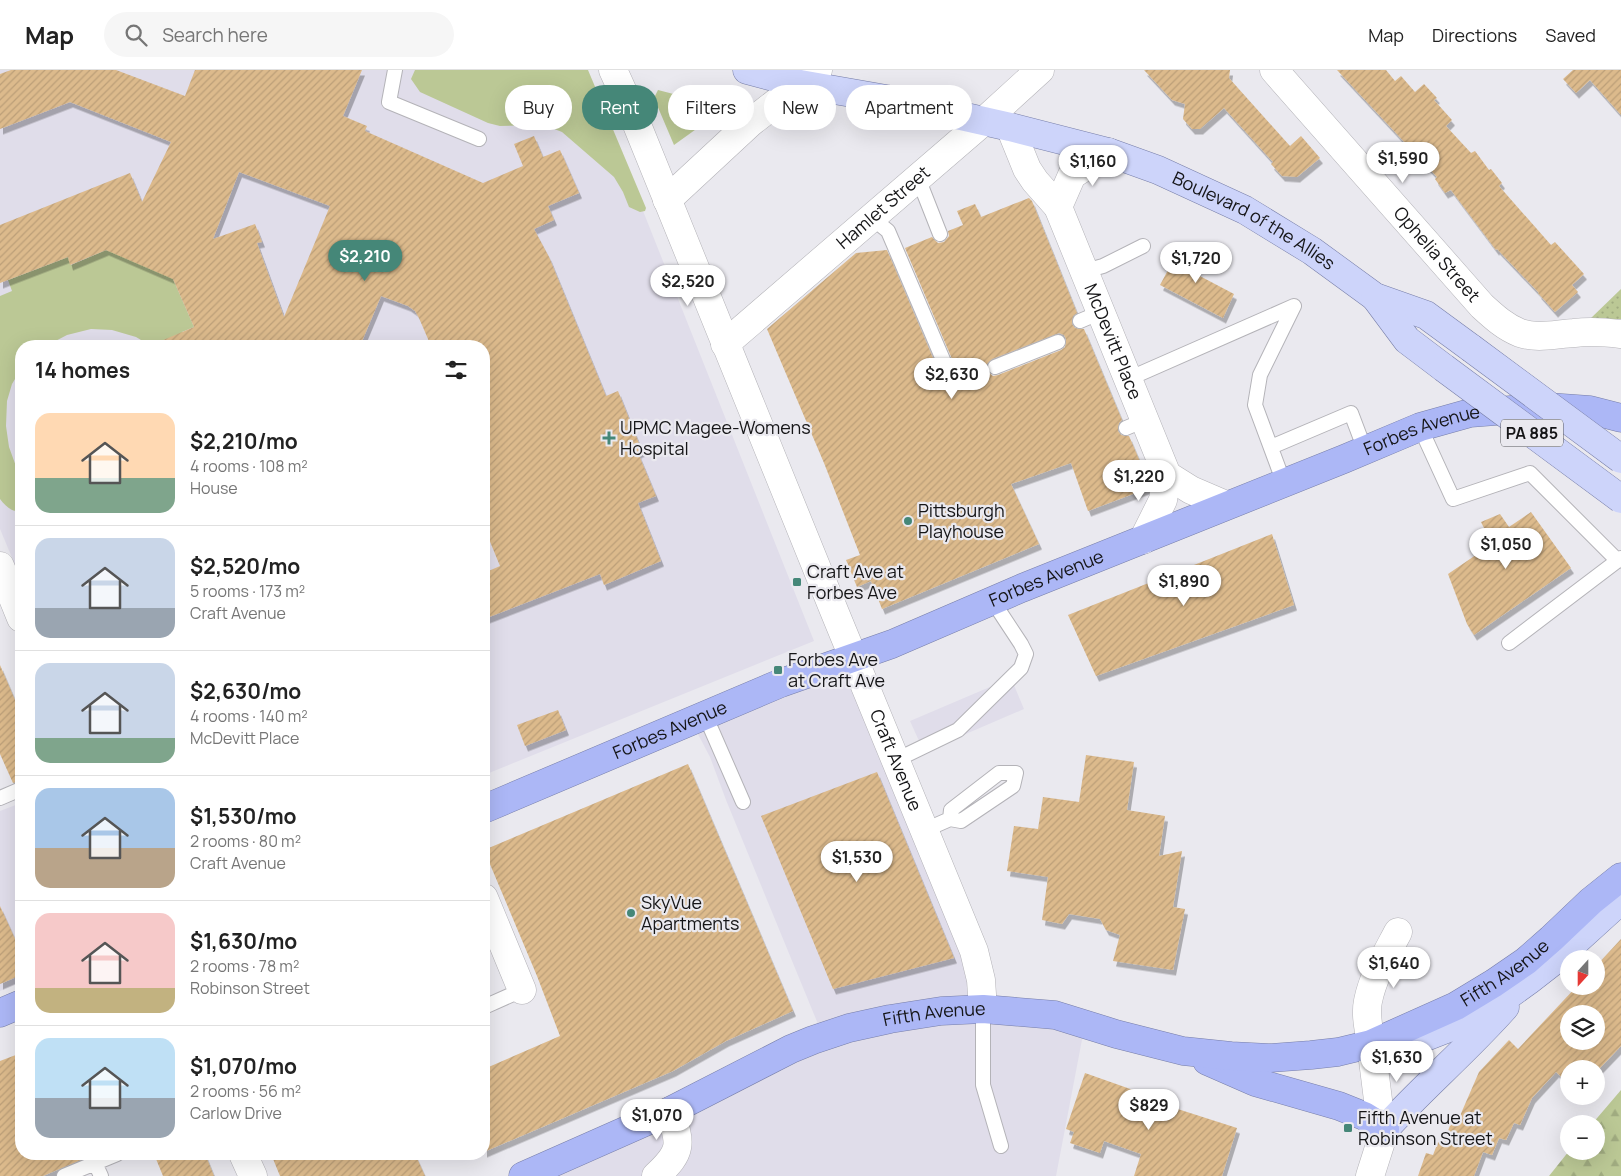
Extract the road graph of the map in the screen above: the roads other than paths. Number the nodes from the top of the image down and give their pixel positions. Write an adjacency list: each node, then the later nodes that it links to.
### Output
1 (395, 70): 9 (lane)
2 (613, 70): 12 (street, Craft Avenue)
3 (747, 70): 6 (main road, Boulevard of the Allies / PA 885)
4 (1040, 70): 7 (street, Hamlet Street)
5 (1274, 70): 19 (street, Ophelia Street)
6 (809, 77): 7 (main road, Boulevard of the Allies / PA 885); 12 (street)
7 (984, 121): 8 (main road, Boulevard of the Allies / PA 885); 11 (street, Hamlet Street)
8 (1010, 127): 10 (main road, Boulevard of the Allies / PA 885); 13 (street, McDevitt Place)
9 (479, 139)
10 (1108, 152): 13 (street); 18 (main road, Boulevard of the Allies / PA 885)
11 (918, 178): 14 (street, Hamlet Street); 15 (lane)
12 (667, 200): 21 (street, Craft Avenue)
13 (1058, 207): 17 (street, McDevitt Place)
14 (872, 218): 21 (street, Hamlet Street); 22 (lane)
15 (940, 234)
16 (1143, 246): 17 (lane)
17 (1085, 271): 24 (street, McDevitt Place)
18 (1375, 297): 31 (main road, Boulevard of the Allies / PA 885, bridge); 34 (main road, Boulevard of the Allies / PA 885, bridge)
19 (1621, 334)
20 (1058, 342): 23 (lane)
21 (726, 344): 42 (street, Craft Avenue)
22 (944, 362)
23 (995, 368)
24 (1128, 379): 29 (lane); 32 (street, McDevitt Place)
25 (1518, 410): 26 (highway, Forbes Avenue); 27 (highway, Forbes Avenue); 28 (highway)
26 (1621, 418)
27 (1420, 427): 30 (highway, Forbes Avenue); 37 (lane)
28 (1621, 438)
29 (1271, 447): 30 (lane); 33 (lane)
30 (1365, 450): 33 (highway, Forbes Avenue)
31 (1621, 459)
32 (1167, 475): 35 (street); 36 (street)
33 (1284, 483): 35 (highway, Forbes Avenue)
34 (1621, 499)
35 (1226, 505): 36 (highway, Forbes Avenue)
36 (1144, 540): 39 (highway, Forbes Avenue)
37 (1619, 560): 41 (lane)
38 (0, 566): 40 (street)
39 (992, 600): 42 (highway, Forbes Avenue); 44 (lane)
40 (15, 603)
41 (1509, 643)
42 (854, 658): 43 (highway, Forbes Avenue); 44 (street, Craft Avenue)
43 (705, 715): 47 (lane); 48 (highway, Forbes Avenue)
44 (896, 760): 50 (street, Craft Avenue)
45 (15, 792): 46 (lane)
46 (0, 798)
47 (743, 802)
48 (490, 806)
49 (950, 819): 49 (lane); 50 (lane)
50 (925, 830): 59 (street, Craft Avenue)
51 (1621, 877): 61 (highway, Fifth Avenue)
52 (1621, 900): 55 (main road, Fifth Avenue)
53 (490, 913): 56 (street)
54 (1398, 932): 61 (street)
55 (1528, 981): 61 (main road, Fifth Avenue); 64 (main road)
56 (522, 990): 57 (lane)
57 (490, 1004)
58 (15, 1007): 60 (highway)
59 (983, 1009): 62 (highway, Fifth Avenue); 63 (highway, Fifth Avenue); 65 (lane)
60 (0, 1013)
61 (1371, 1044): 62 (highway, Fifth Avenue); 64 (street)
62 (1183, 1051): 64 (highway)
63 (670, 1111): 72 (highway, Fifth Avenue); 73 (street)
64 (1385, 1129): 74 (street)
65 (1001, 1146)
66 (102, 1160): 68 (lane)
67 (246, 1160): 71 (street)
68 (95, 1163): 69 (lane); 70 (lane)
69 (64, 1176)
70 (101, 1176)
71 (253, 1176)
72 (523, 1176)
73 (656, 1176)
74 (1370, 1176)

